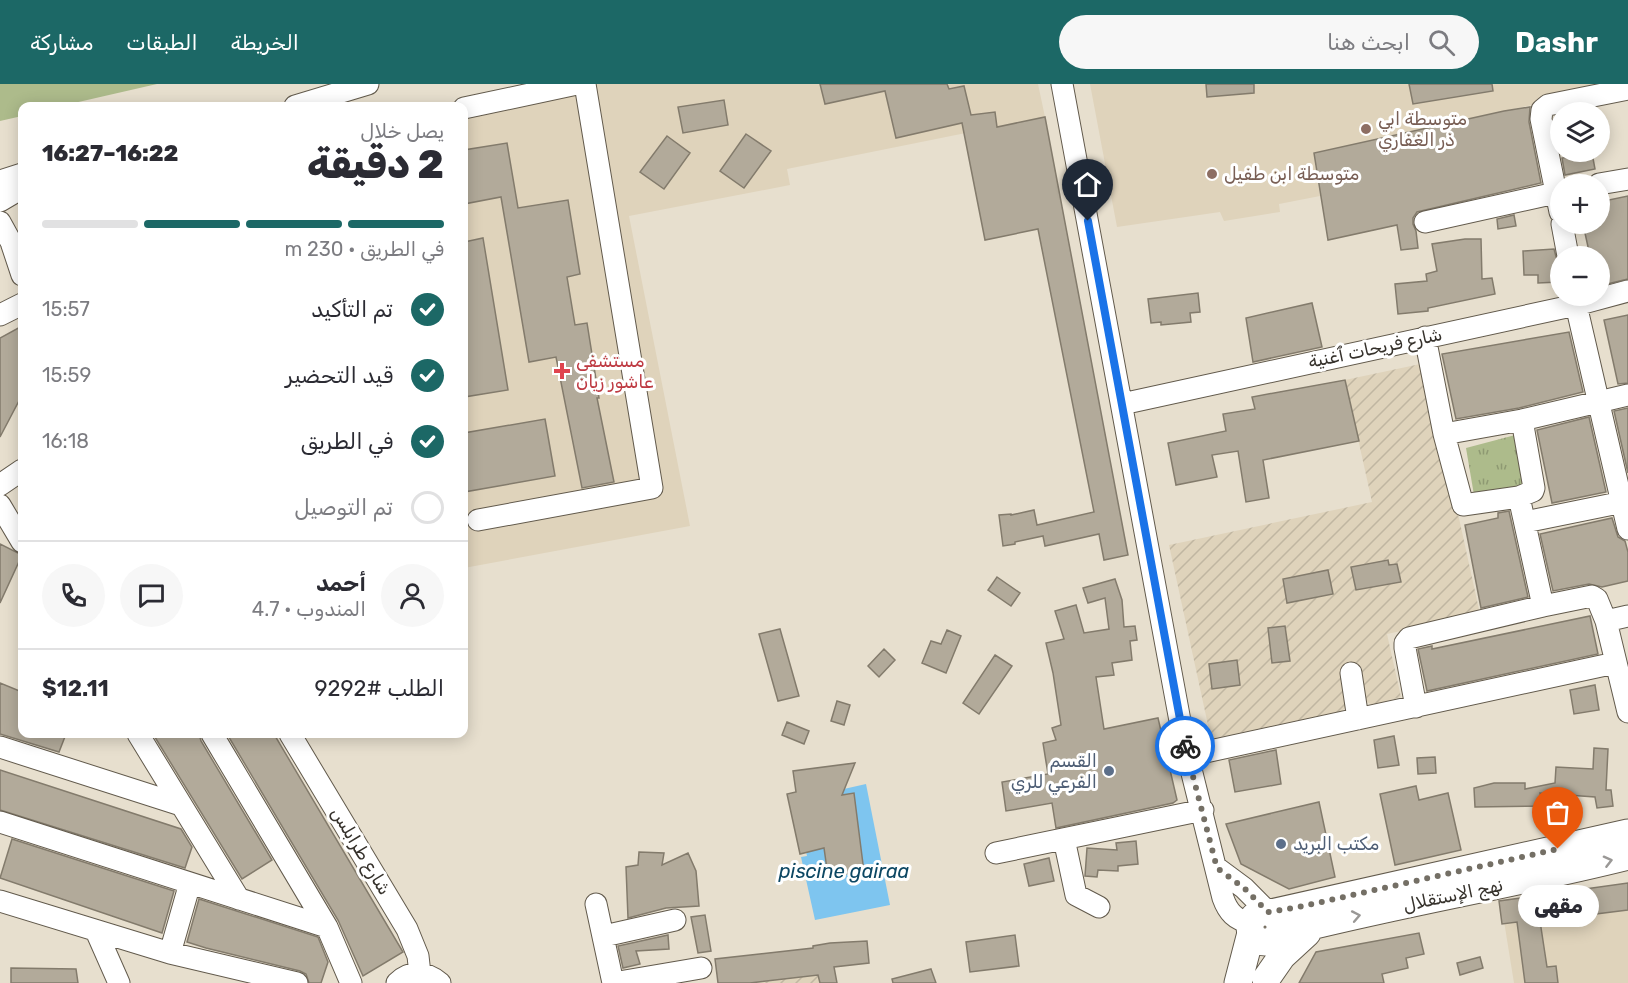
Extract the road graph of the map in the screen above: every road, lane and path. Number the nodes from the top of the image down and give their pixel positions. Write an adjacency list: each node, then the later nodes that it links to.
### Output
1 (576, 84): 7 (street)
2 (585, 84): 38 (street)
3 (1062, 84): 30 (street)
4 (364, 85): 6 (street)
5 (1628, 89): 8 (street)
6 (308, 102)
7 (468, 107)
8 (1553, 174)
9 (18, 175): 11 (street)
10 (1628, 178): 12 (street)
11 (0, 181)
12 (1610, 182)
13 (18, 190): 14 (street)
14 (0, 201)
15 (1550, 201): 17 (street)
16 (0, 222): 19 (street)
17 (1425, 222)
18 (0, 251): 20 (street)
19 (18, 264)
20 (18, 268)
21 (1628, 291): 22 (street, شارع فريحات ٱغنية)
22 (1610, 294)
23 (18, 306): 26 (street)
24 (1551, 306): 27 (street, شارع فريحات ٱغنية)
25 (1576, 306): 29 (street)
26 (0, 315)
27 (1425, 337): 30 (street, شارع فريحات ٱغنية); 32 (street)
28 (1628, 395): 29 (street)
29 (1599, 402): 31 (street); 36 (street)
30 (1122, 404): 54 (street)
31 (1522, 420): 32 (street); 35 (street)
32 (1444, 434): 35 (street)
33 (18, 473): 34 (street)
34 (0, 485)
35 (1519, 496): 39 (street)
36 (1625, 502): 39 (street); 40 (street)
37 (0, 505): 41 (street)
38 (478, 520)
39 (1525, 522): 42 (street)
40 (1628, 529)
41 (18, 535)
42 (1543, 606): 44 (street); 47 (street)
43 (1628, 616): 44 (street)
44 (1606, 621): 45 (street)
45 (1615, 663): 47 (street); 48 (street)
46 (1351, 673): 49 (street)
47 (1416, 707): 49 (street)
48 (1628, 712)
49 (1358, 719): 54 (street)
50 (140, 738): 55 (street)
51 (214, 738): 71 (street)
52 (292, 738): 76 (street, شارع طرابلس)
53 (0, 747): 55 (street)
54 (1187, 756): 56 (street)
55 (181, 805): 64 (street)
56 (1203, 810): 59 (street); 62 (street)
57 (0, 822): 63 (street)
58 (1628, 833): 70 (main road, نهج الإستقلال)
59 (1064, 839): 60 (street); 67 (street)
60 (996, 853)
61 (1628, 856): 69 (main road, نهج الإستقلال, one-way to 61)
62 (1217, 868): 70 (street); 70 (street)
63 (190, 883): 64 (street); 74 (street)
64 (239, 899): 71 (street)
65 (0, 901): 72 (street)
66 (596, 904): 73 (street)
67 (1099, 907)
68 (675, 920): 73 (street)
69 (1328, 921): 70 (main road, نهج الإستقلال); 78 (main road)
70 (1260, 924): 77 (main road); 78 (main road)
71 (327, 927): 81 (street)
72 (96, 931): 74 (street); 79 (street)
73 (604, 936): 84 (street)
74 (170, 953): 80 (street)
75 (701, 968): 84 (street)
76 (420, 974): 82 (street); 83 (street)
77 (1240, 974)
78 (1267, 982)
79 (119, 983)
80 (297, 983)
81 (351, 983)
82 (397, 983)
83 (440, 983)
84 (614, 983)

